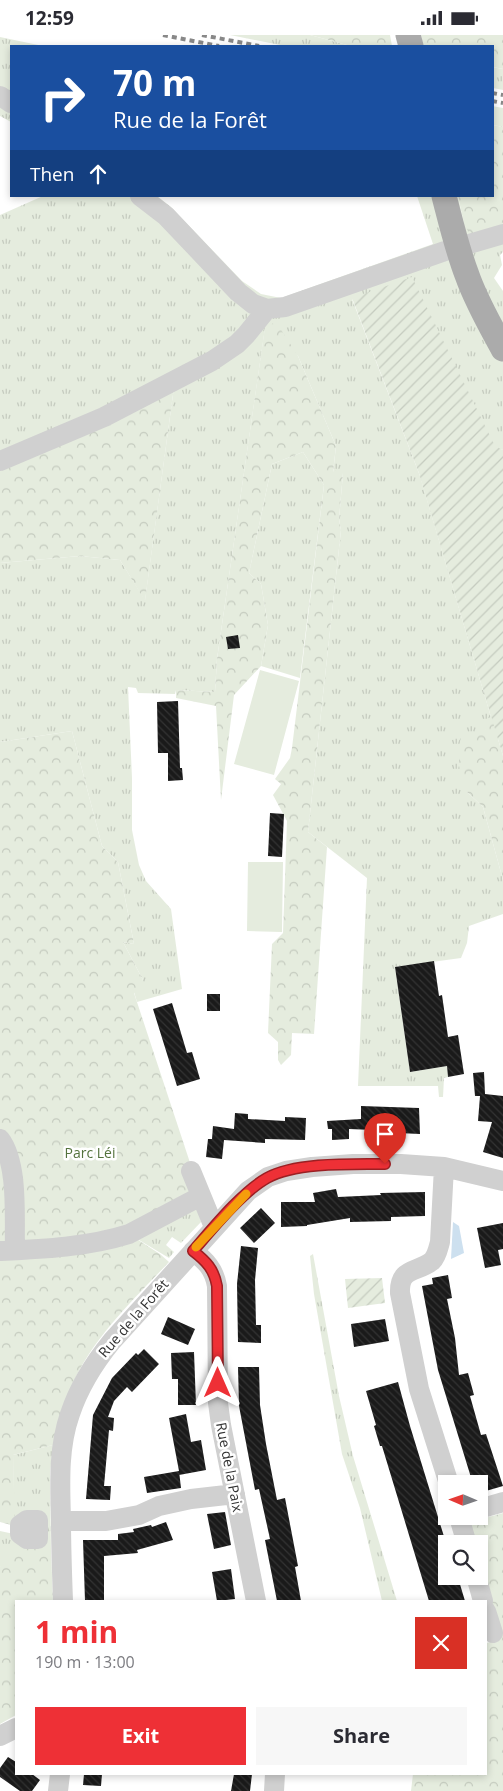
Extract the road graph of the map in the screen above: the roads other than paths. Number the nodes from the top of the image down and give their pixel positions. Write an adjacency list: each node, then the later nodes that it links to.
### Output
1 (141, 197): 5 (street)
2 (444, 197): 4 (main road)
3 (503, 234): 4 (street)
4 (457, 248): 5 (street); 6 (main road)
5 (267, 309): 7 (street)
6 (503, 349)
7 (0, 461)
8 (0, 1139): 14 (street)
9 (444, 1167): 11 (street, Rue de la Forêt); 13 (street, Rue de la Forêt); 16 (street)
10 (191, 1171): 12 (street)
11 (503, 1181)
12 (201, 1196): 13 (street); 14 (street)
13 (214, 1227): 15 (street, Rue de la Forêt)
14 (8, 1251)
15 (193, 1251): 17 (street, Rue de la Paix); 20 (street, Rue de la Forêt)
16 (446, 1475)
17 (234, 1494): 20 (street); 23 (street, Rue de la Paix)
18 (503, 1502): 19 (street)
19 (488, 1506)
20 (61, 1521): 22 (street, Rue de la Forêt)
21 (479, 1585): 24 (street)
22 (63, 1600)
23 (256, 1600)
24 (483, 1600)
25 (487, 1614): 26 (street)
26 (493, 1633)
27 (15, 1728): 28 (street)
28 (0, 1736)
29 (60, 1775): 31 (street)
30 (275, 1775): 32 (street)
31 (58, 1791)
32 (274, 1791)

